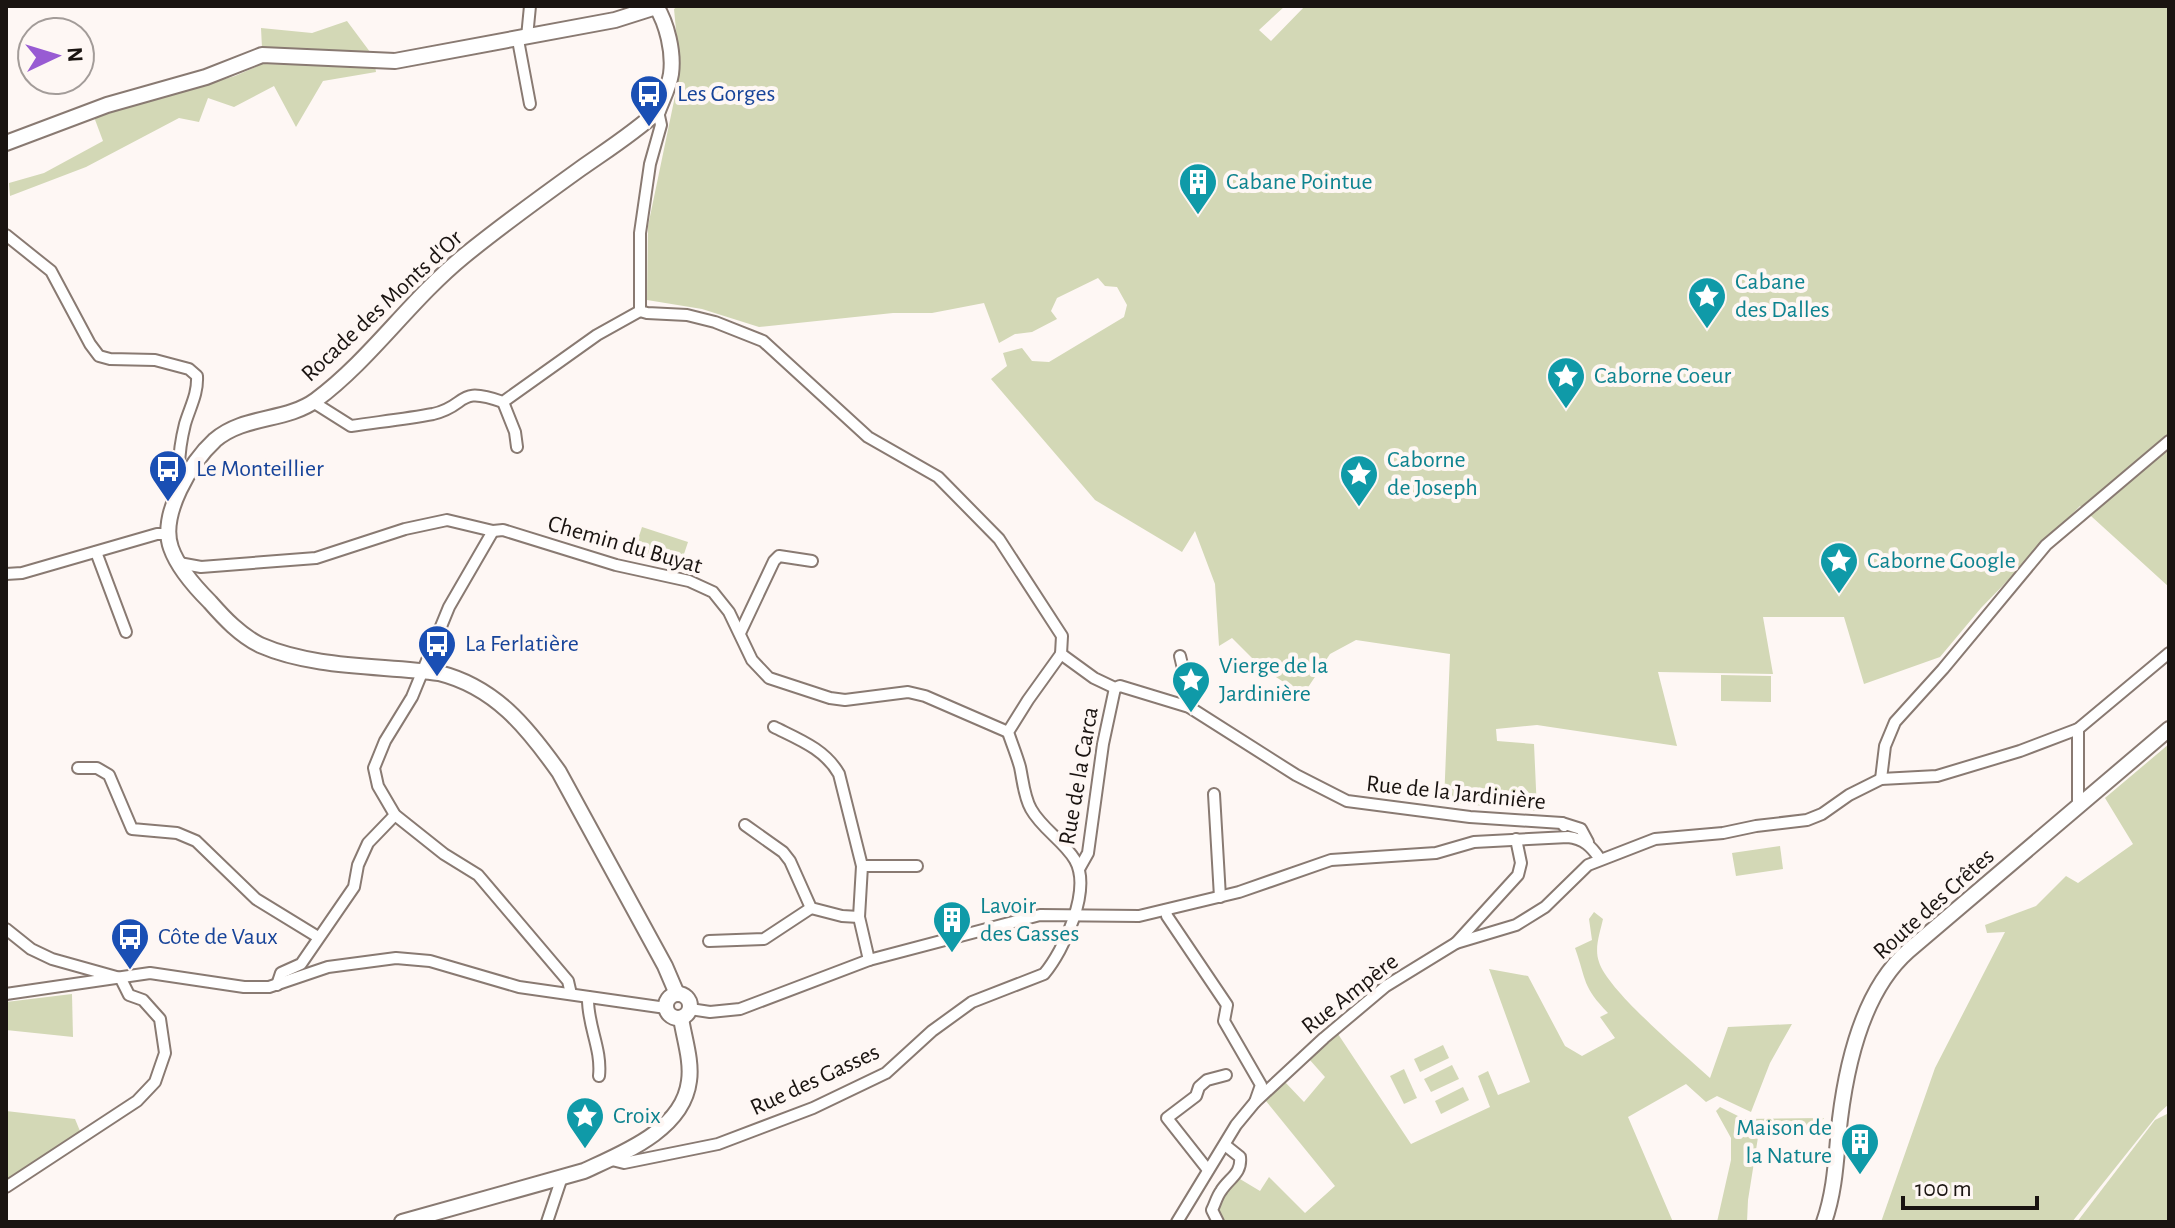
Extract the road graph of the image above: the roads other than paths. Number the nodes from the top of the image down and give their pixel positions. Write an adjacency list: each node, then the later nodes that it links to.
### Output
1 (657, 6): 3 (street); 6 (street)
2 (530, 11): 3 (street); 4 (street)
3 (544, 34): 4 (street)
4 (522, 38): 5 (street); 7 (street)
5 (530, 104)
6 (658, 111): 9 (street); 10 (street, Rocade des Monts d'Or)
7 (6, 143)
8 (6, 235): 14 (street)
9 (640, 311): 11 (street); 24 (street)
10 (313, 402): 11 (street); 14 (street, Rocade des Monts d'Or)
11 (503, 402): 13 (street)
12 (2169, 441): 34 (street)
13 (517, 447)
14 (181, 487): 16 (street, Rocade des Monts d'Or)
15 (493, 531): 19 (street, Chemin du Buyat); 22 (street, Chemin du Buyat); 26 (street)
16 (168, 534): 17 (street); 19 (street)
17 (96, 552): 20 (street); 21 (street)
18 (812, 561): 22 (street)
19 (179, 563): 26 (street)
20 (6, 574)
21 (126, 632)
22 (740, 633): 32 (street, Chemin du Buyat)
23 (2169, 653): 30 (street)
24 (1061, 654): 27 (street, Rue de la Jardinière); 32 (street)
25 (1180, 656): 28 (street)
26 (421, 671): 37 (street); 61 (street)
27 (1115, 688): 28 (street, Rue de la Jardinière); 46 (street, Rue de la Carca)
28 (1189, 707): 38 (street, Rue de la Jardinière)
29 (774, 727): 44 (street)
30 (2078, 729): 34 (street); 36 (street)
31 (2169, 729): 36 (street, Route des Crêtes)
32 (1008, 732): 46 (street)
33 (78, 768): 53 (street)
34 (1881, 779): 43 (street, Rue Ampère)
35 (1214, 794): 47 (street)
36 (2078, 806): 79 (street, Route des Crêtes)
37 (395, 815): 53 (street); 60 (street)
38 (1562, 823): 40 (street, Rue de la Jardinière); 42 (street, Rue de la Jardinière)
39 (745, 825): 48 (street)
40 (1568, 837): 41 (street); 42 (street)
41 (1516, 839): 47 (street); 55 (street)
42 (1588, 844): 43 (street, Rue de la Jardinière)
43 (1600, 859): 55 (street, Rue Ampère)
44 (862, 866): 45 (street); 51 (street)
45 (917, 866)
46 (1079, 869): 50 (street)
47 (1220, 897): 49 (street)
48 (811, 908): 51 (street); 54 (street)
49 (1166, 910): 50 (street); 67 (street)
50 (1075, 914): 56 (street); 69 (street, Rue des Gasses)
51 (859, 917): 56 (street)
52 (6, 929): 57 (street)
53 (318, 937): 58 (street)
54 (709, 941)
55 (1456, 943): 67 (street, Rue Ampère)
56 (869, 960): 64 (street)
57 (121, 979): 58 (street); 59 (street); 72 (street)
58 (277, 985): 60 (street)
59 (6, 994)
60 (571, 994): 62 (street)
61 (677, 994): 63 (street); 64 (street)
62 (588, 997): 63 (street); 66 (street)
63 (666, 1008): 64 (street)
64 (685, 1014): 69 (street)
65 (1226, 1075): 70 (street)
66 (599, 1076)
67 (1255, 1102): 68 (street, Rue Ampère)
68 (1225, 1145): 70 (street, Rue Ampère); 73 (street)
69 (608, 1159): 71 (street)
70 (1208, 1170): 76 (street, Rue Ampère)
71 (562, 1177): 74 (street); 75 (street)
72 (6, 1187)
73 (1212, 1210): 77 (street); 78 (street)
74 (402, 1222)
75 (547, 1222)
76 (1177, 1222)
77 (1208, 1222)
78 (1218, 1222)
79 (1824, 1222)

